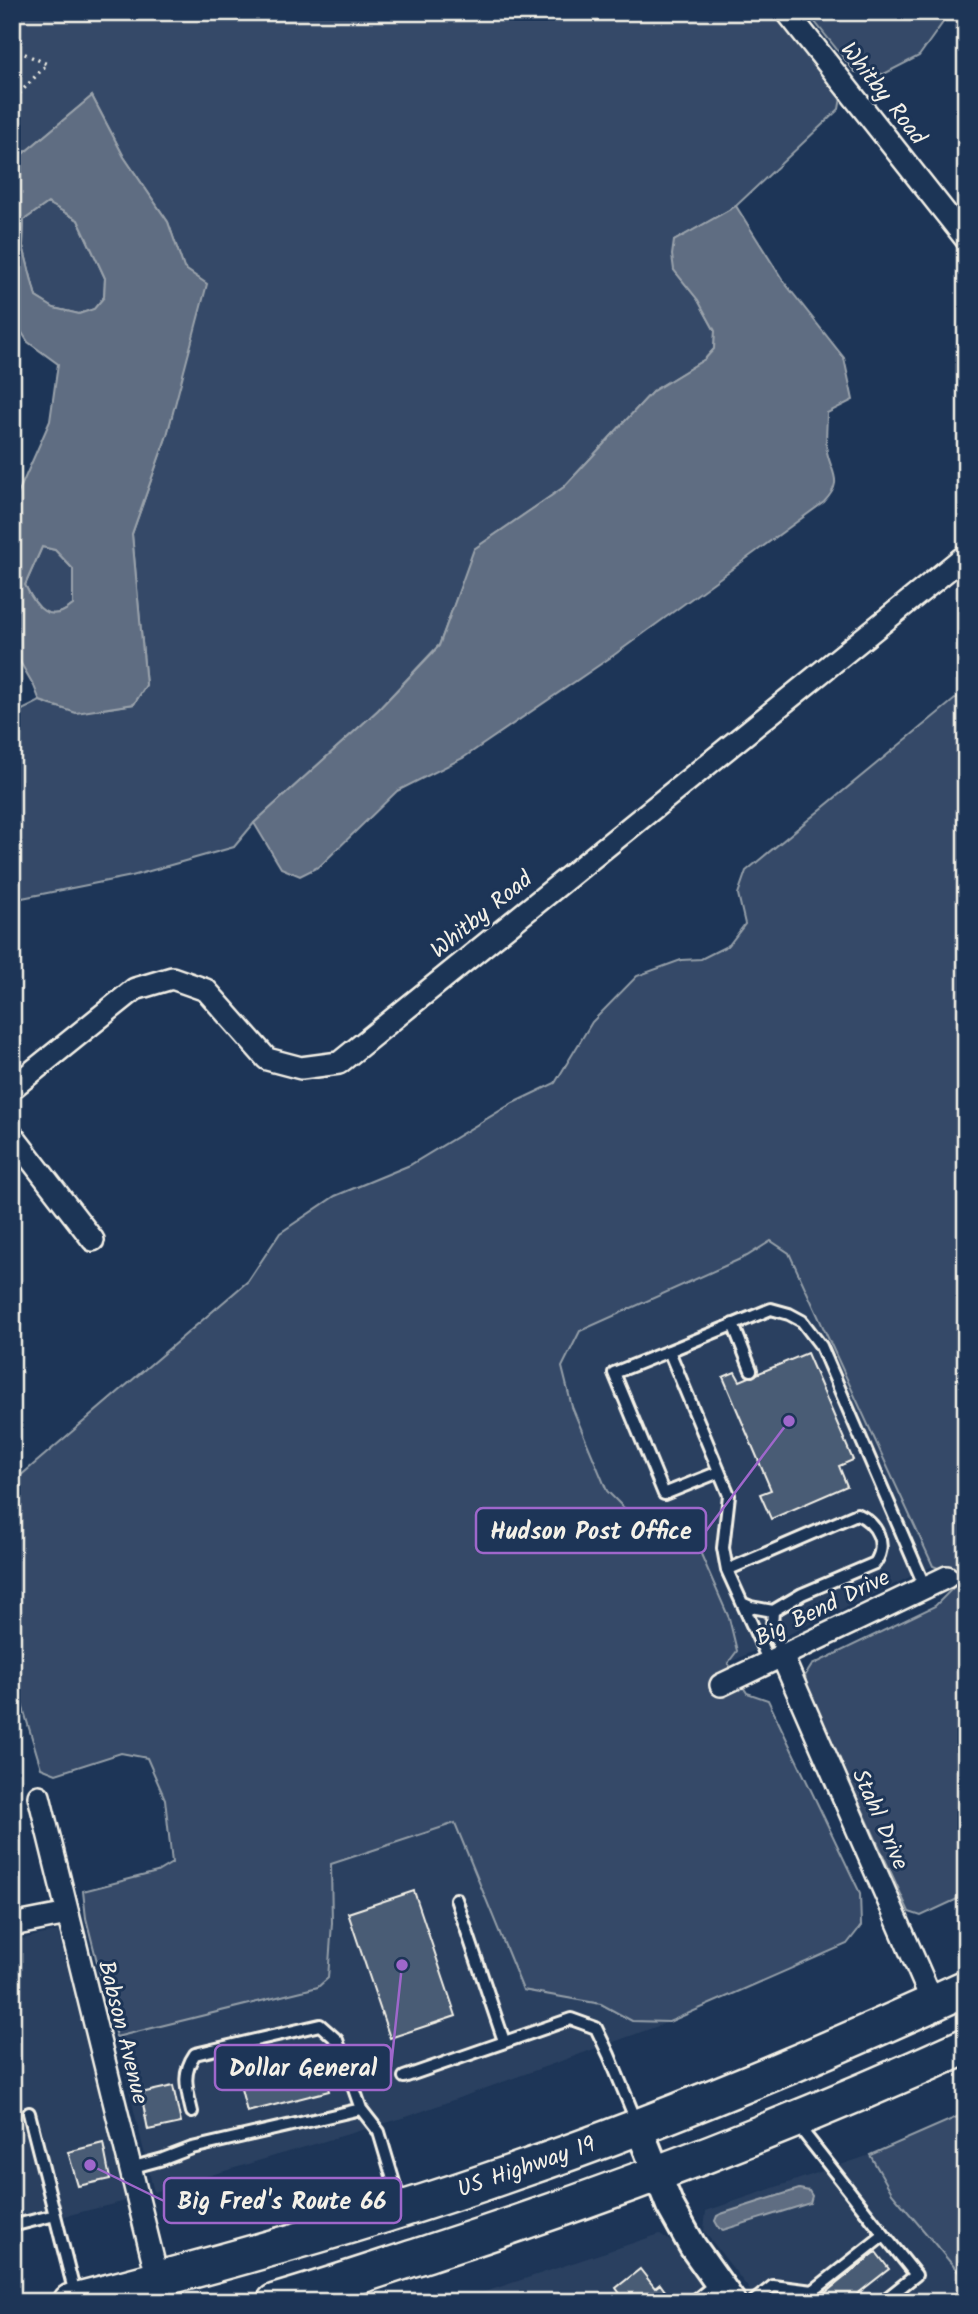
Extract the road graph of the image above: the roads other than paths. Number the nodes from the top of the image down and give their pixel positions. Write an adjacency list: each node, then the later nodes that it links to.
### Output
1 (787, 12): 2 (street, Whitby Road)
2 (966, 239)
3 (966, 555): 4 (street, Whitby Road)
4 (12, 1088)
5 (12, 1135): 6 (street)
6 (93, 1240)
7 (733, 1324): 8 (lane); 9 (lane); 13 (lane)
8 (669, 1351): 10 (lane); 10 (lane)
9 (751, 1370)
10 (719, 1472): 11 (lane)
11 (727, 1570): 14 (lane); 15 (lane)
12 (947, 1577): 13 (street, Big Bend Drive)
13 (925, 1587): 16 (street, Big Bend Drive)
14 (742, 1603): 15 (lane); 16 (lane)
15 (773, 1611): 16 (lane)
16 (775, 1659): 17 (street, Big Bend Drive); 23 (street, Stahl Drive)
17 (721, 1685)
18 (39, 1796): 20 (street, Babson Avenue)
19 (456, 1899): 24 (lane)
20 (68, 1914): 21 (street); 32 (street, Babson Avenue)
21 (12, 1925)
22 (966, 1988): 23 (highway, US Highway 19)
23 (933, 2003): 31 (highway, US Highway 19)
24 (504, 2042): 26 (lane); 31 (lane)
25 (966, 2046): 30 (highway)
26 (404, 2077)
27 (361, 2109): 28 (lane); 32 (lane); 34 (lane)
28 (192, 2112)
29 (29, 2113): 35 (lane)
30 (794, 2121): 33 (highway); 37 (lane)
31 (638, 2126): 33 (street); 34 (highway, US Highway 19)
32 (130, 2168): 38 (street, Babson Avenue)
33 (658, 2174): 40 (street); 41 (highway)
34 (401, 2208): 38 (highway, US Highway 19)
35 (55, 2215): 36 (lane); 42 (lane)
36 (12, 2226)
37 (884, 2235): 39 (lane); 47 (lane)
38 (150, 2291): 42 (highway, US Highway 19)
39 (813, 2291): 45 (lane); 46 (lane)
40 (725, 2292): 44 (lane)
41 (313, 2296): 43 (highway)
42 (74, 2301)
43 (275, 2302)
44 (693, 2302)
45 (752, 2302)
46 (821, 2302)
47 (882, 2302)

